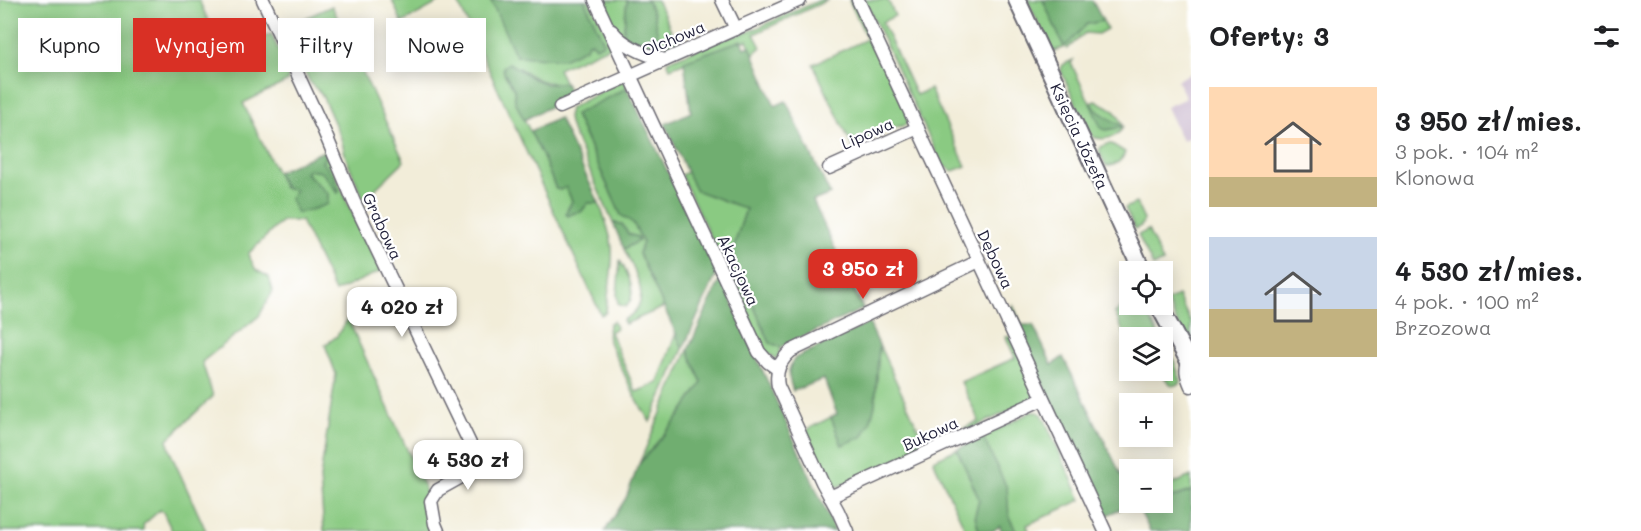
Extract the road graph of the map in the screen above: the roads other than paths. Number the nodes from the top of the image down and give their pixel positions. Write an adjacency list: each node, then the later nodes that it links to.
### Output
1 (263, 0): 22 (street, Grabowa)
2 (595, 0): 7 (street, Akacjowa)
3 (722, 0): 8 (street)
4 (800, 0): 8 (street, Olchowa)
5 (858, 0): 12 (street, Dębowa)
6 (1017, 0): 15 (street, Księcia Józefa)
7 (603, 17): 9 (street, Akacjowa); 10 (street, Akacjowa)
8 (736, 29): 9 (street, Olchowa)
9 (665, 60): 10 (street, Olchowa)
10 (630, 75): 11 (street, Olchowa); 18 (street, Akacjowa)
11 (560, 107)
12 (918, 128): 13 (street, Lipowa); 14 (street, Dębowa)
13 (829, 168)
14 (979, 261): 18 (street); 20 (street, Dębowa)
15 (1138, 261)
16 (1163, 315): 17 (street)
17 (1190, 359): 19 (street)
18 (778, 369): 21 (street)
19 (1191, 386)
20 (1044, 399): 21 (street, Bukowa); 24 (street, Dębowa)
21 (830, 497): 23 (street)
22 (438, 531)
23 (847, 531)
24 (1105, 531)

